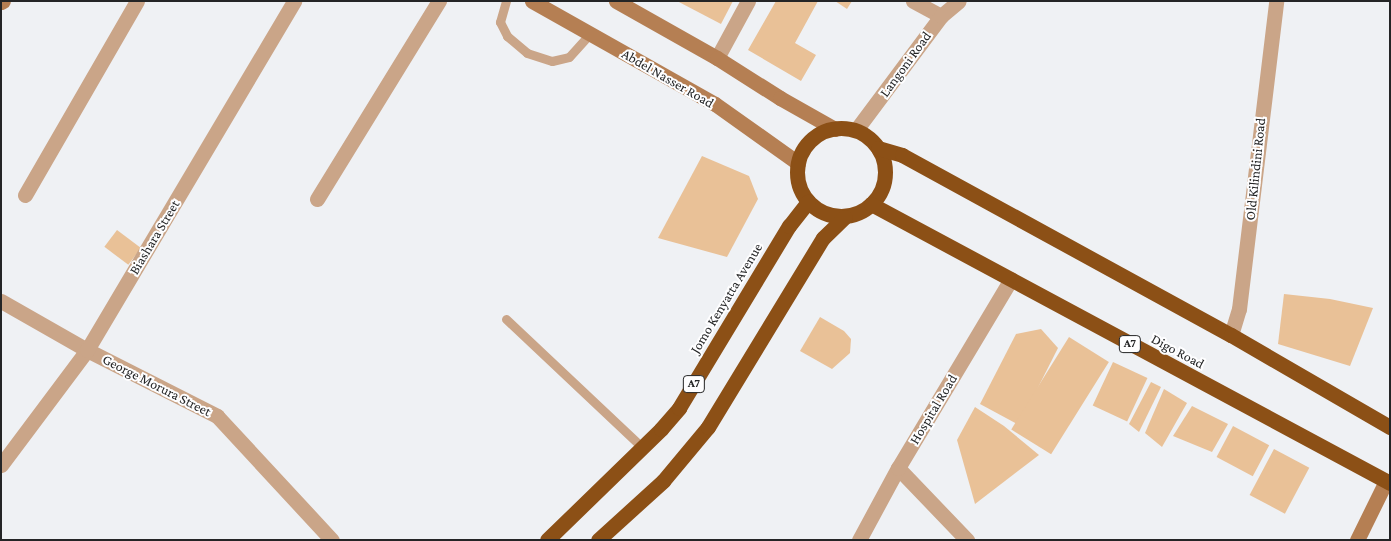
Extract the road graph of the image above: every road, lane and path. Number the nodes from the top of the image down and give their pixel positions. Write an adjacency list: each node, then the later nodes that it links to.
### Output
1 (137, 1): 18 (street)
2 (294, 1): 27 (street, Biashara Street)
3 (439, 1): 19 (street)
4 (506, 1): 12 (lane)
5 (532, 1): 12 (main road, Abdel Nasser Road)
6 (616, 1): 13 (main road)
7 (748, 1): 13 (street)
8 (913, 1): 11 (street)
9 (959, 1): 11 (street, Langoni Road)
10 (1276, 1): 26 (street, Old Kilindini Road)
11 (940, 16): 15 (street, Langoni Road)
12 (590, 34): 17 (main road, Abdel Nasser Road)
13 (717, 58): 14 (main road)
14 (835, 128): 15 (highway); 17 (highway)
15 (856, 130): 16 (highway)
16 (878, 148): 21 (highway); 26 (highway)
17 (798, 163): 20 (highway)
18 (25, 195)
19 (317, 199)
20 (808, 202): 22 (highway); 29 (highway, Jomo Kenyatta Avenue / A7)
21 (871, 204): 22 (highway); 23 (highway, Digo Road / A7)
22 (845, 216): 35 (highway, A7)
23 (1011, 279): 31 (street, Hospital Road); 32 (highway, Digo Road / A7)
24 (1, 301): 27 (street, George Morura Street)
25 (506, 319): 29 (lane)
26 (1231, 335): 28 (highway)
27 (87, 350): 30 (street, Biashara Street); 33 (street, George Morura Street)
28 (1390, 427)
29 (642, 447): 34 (highway, Jomo Kenyatta Avenue / A7)
30 (1, 465)
31 (898, 468): 36 (street, Hospital Road); 37 (street)
32 (1388, 482): 38 (main road)
33 (332, 540)
34 (547, 540)
35 (598, 540)
36 (859, 540)
37 (967, 540)
38 (1357, 540)

